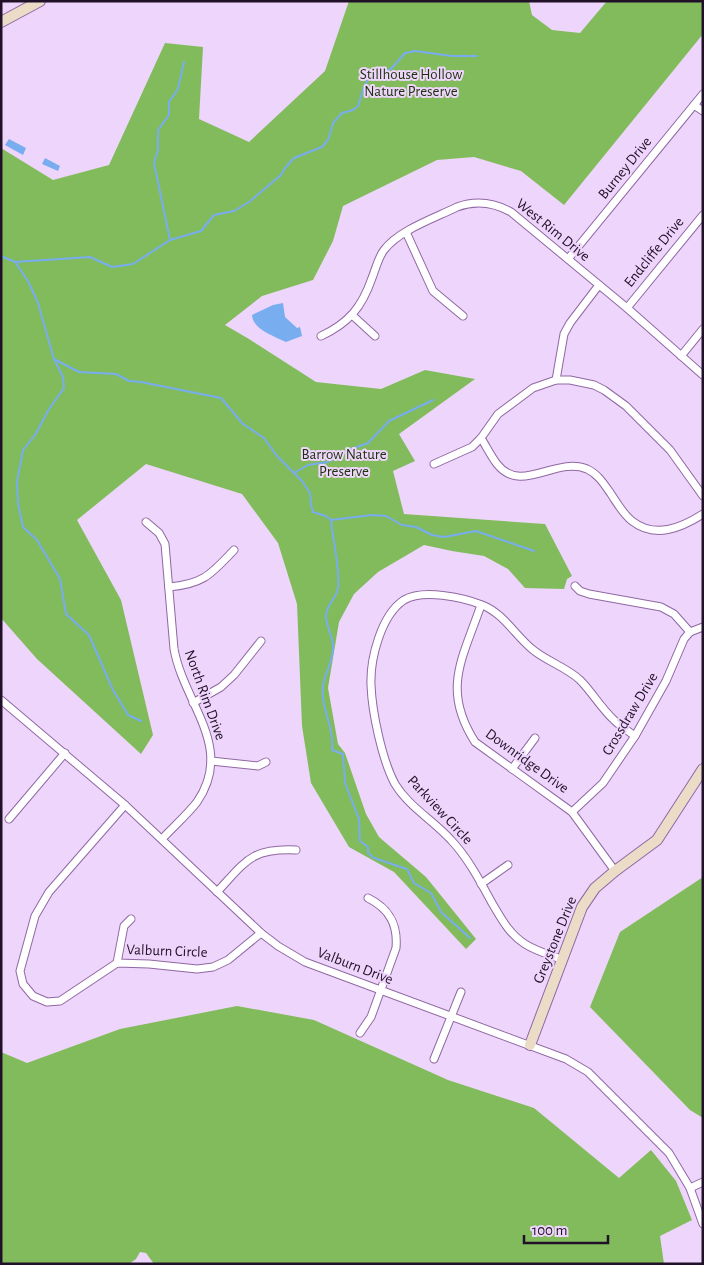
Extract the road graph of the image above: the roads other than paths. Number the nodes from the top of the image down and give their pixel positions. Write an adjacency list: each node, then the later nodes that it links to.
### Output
1 (40, 1): 2 (street)
2 (1, 22)
3 (703, 94): 4 (street, Burney Drive)
4 (694, 105): 5 (street); 8 (street, Burney Drive)
5 (703, 112)
6 (703, 215): 10 (street, Endcliffe Drive)
7 (406, 232): 8 (street, West Rim Drive); 11 (street, West Rim Drive); 12 (street)
8 (568, 258): 9 (street, West Rim Drive)
9 (599, 285): 10 (street, West Rim Drive); 18 (street)
10 (627, 308): 16 (street, West Rim Drive)
11 (352, 315): 14 (street, West Rim Drive); 15 (street)
12 (462, 316)
13 (703, 329): 16 (street)
14 (321, 336)
15 (375, 336)
16 (681, 356): 17 (street, West Rim Drive)
17 (703, 375)
18 (556, 380): 19 (street); 21 (street)
19 (481, 438): 20 (street); 22 (street)
20 (434, 464)
21 (703, 496)
22 (703, 514)
23 (146, 522): 26 (street, North Rim Drive)
24 (234, 550): 26 (street)
25 (575, 586): 29 (street)
26 (169, 587): 32 (street, North Rim Drive)
27 (482, 605): 33 (street, Parkview Circle); 39 (street, Downridge Drive); 47 (street, Parkview Circle)
28 (703, 627): 29 (street)
29 (690, 632): 33 (street, Crossdraw Drive)
30 (261, 641): 32 (street)
31 (1, 700): 35 (street, Valburn Drive)
32 (193, 703): 36 (street, North Rim Drive)
33 (635, 736): 41 (street, Crossdraw Drive)
34 (535, 738): 39 (street)
35 (66, 753): 40 (street, Valburn Drive); 42 (street)
36 (211, 761): 37 (street); 43 (street, North Rim Drive)
37 (266, 762)
38 (703, 768): 46 (street, Greystone Drive)
39 (512, 769): 41 (street, Downridge Drive)
40 (125, 805): 43 (street, Valburn Drive); 53 (street, Valburn Circle)
41 (572, 812): 46 (street, Downridge Drive)
42 (9, 819)
43 (162, 839): 48 (street, Valburn Drive)
44 (296, 850): 48 (street)
45 (508, 865): 47 (street)
46 (615, 871): 52 (street, Greystone Drive)
47 (481, 884): 52 (street, Parkview Circle)
48 (218, 892): 51 (street, Valburn Drive)
49 (368, 898): 54 (street)
50 (131, 919): 53 (street)
51 (261, 933): 53 (street, Valburn Circle); 54 (street, Valburn Drive)
52 (563, 960): 58 (street, Greystone Drive)
53 (117, 963)
54 (380, 991): 56 (street, Valburn Drive); 57 (street)
55 (461, 992): 56 (street)
56 (450, 1017): 58 (street, Valburn Drive); 59 (street)
57 (360, 1034)
58 (530, 1045): 61 (street, Valburn Drive)
59 (434, 1059)
60 (703, 1182): 61 (street)
61 (690, 1188): 62 (street, Valburn Drive)
62 (703, 1224)

